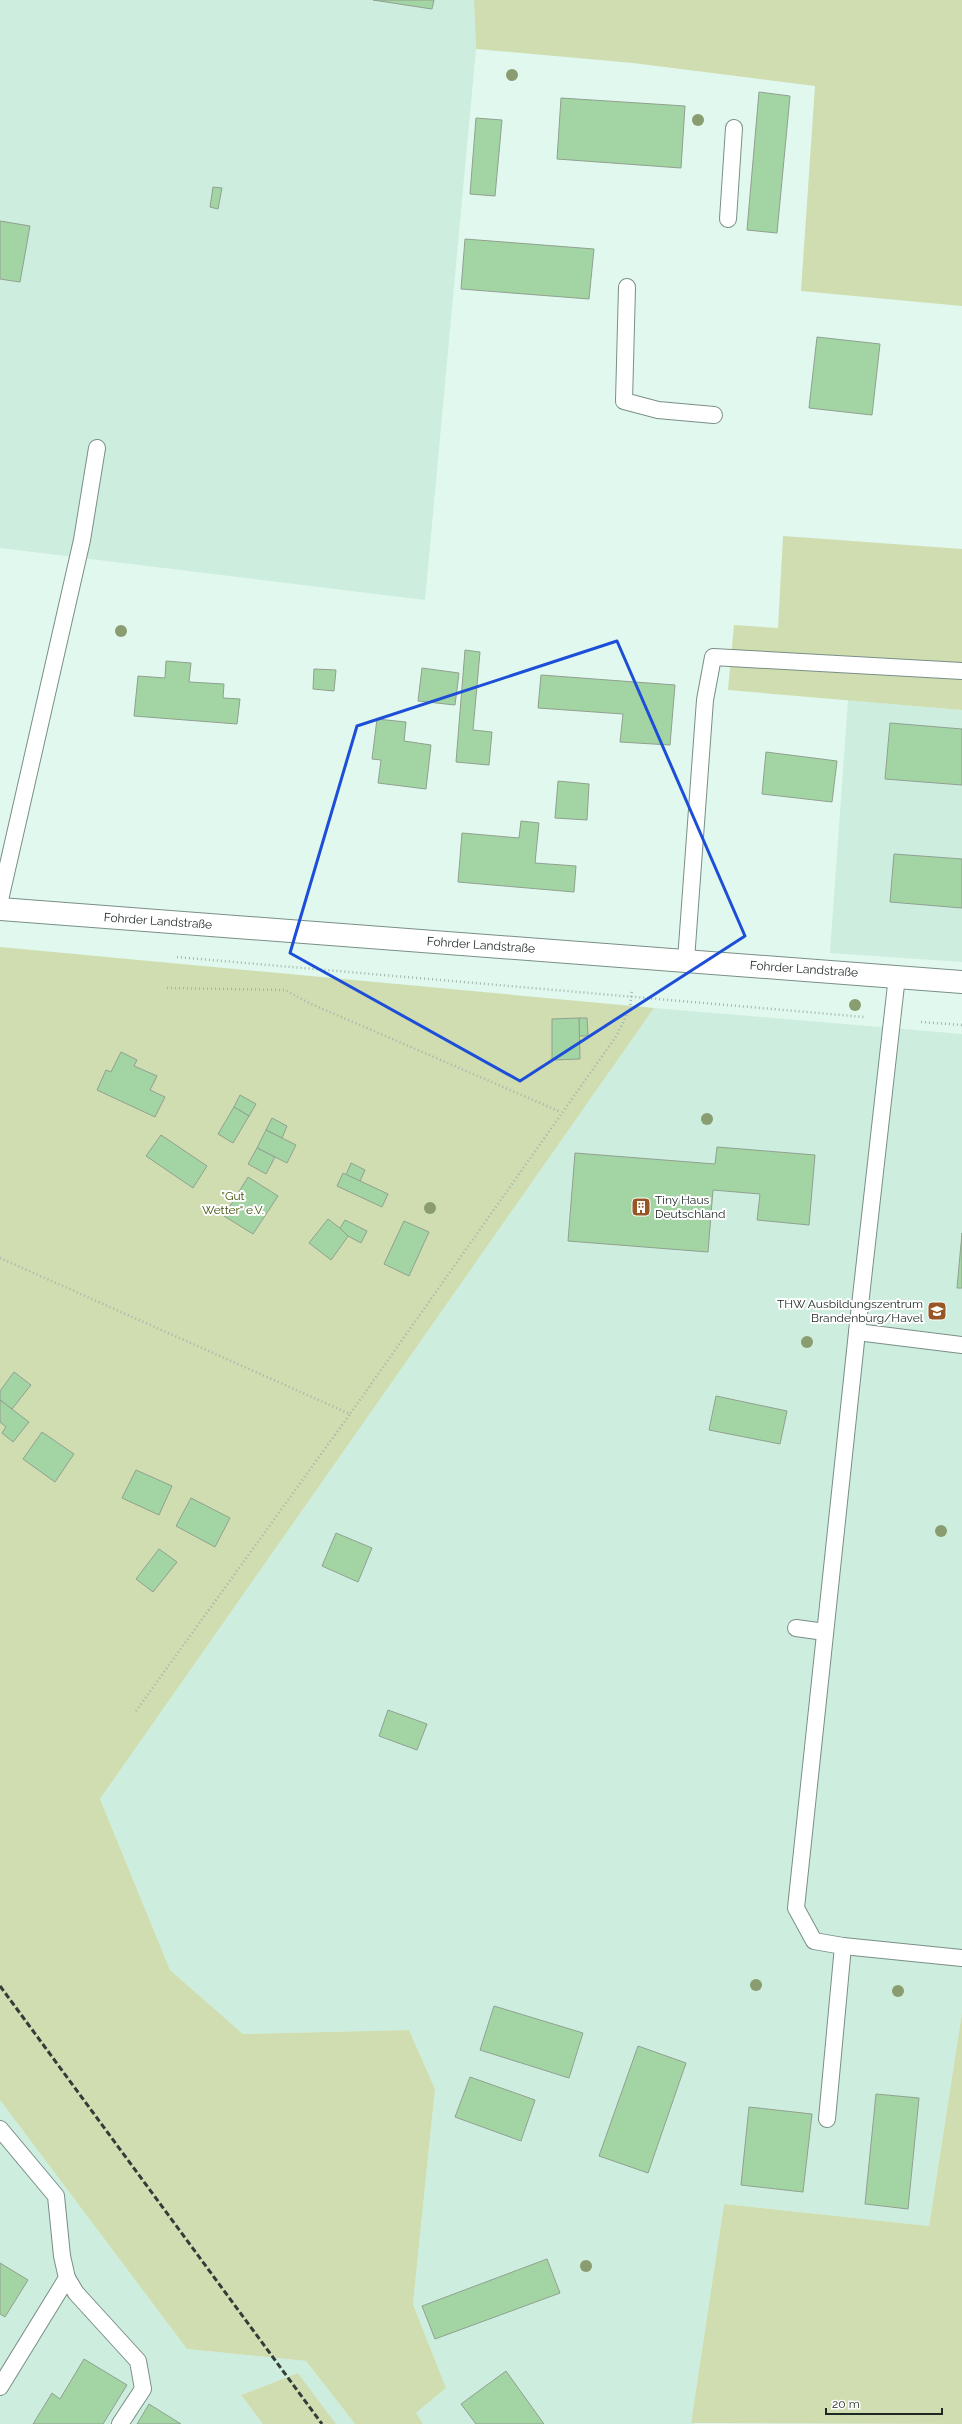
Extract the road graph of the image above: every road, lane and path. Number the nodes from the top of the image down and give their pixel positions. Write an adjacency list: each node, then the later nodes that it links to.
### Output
1 (734, 128): 2 (lane)
2 (728, 219)
3 (627, 287): 4 (lane)
4 (714, 415)
5 (97, 448): 7 (lane)
6 (962, 671): 11 (lane)
7 (0, 900)
8 (0, 909): 10 (street, Fohrder Landstraße)
9 (172, 956): 15 (path)
10 (635, 956): 11 (street, Fohrder Landstraße); 15 (path)
11 (686, 960): 12 (street, Fohrder Landstraße)
12 (897, 976): 13 (street, Fohrder Landstraße); 16 (lane)
13 (962, 982)
14 (167, 988): 18 (path)
15 (631, 997): 16 (path); 18 (path)
16 (892, 1020): 17 (path); 20 (lane)
17 (962, 1025)
18 (561, 1112): 22 (path)
19 (0, 1258): 22 (path)
20 (857, 1332): 21 (lane); 24 (lane)
21 (962, 1345)
22 (350, 1414): 25 (path)
23 (796, 1628): 24 (lane)
24 (825, 1632): 26 (lane)
25 (136, 1711)
26 (843, 1946): 27 (lane); 28 (lane)
27 (962, 1958)
28 (828, 2119)
29 (0, 2129): 30 (lane)
30 (67, 2278): 31 (lane); 32 (lane)
31 (0, 2387)
32 (120, 2424)

